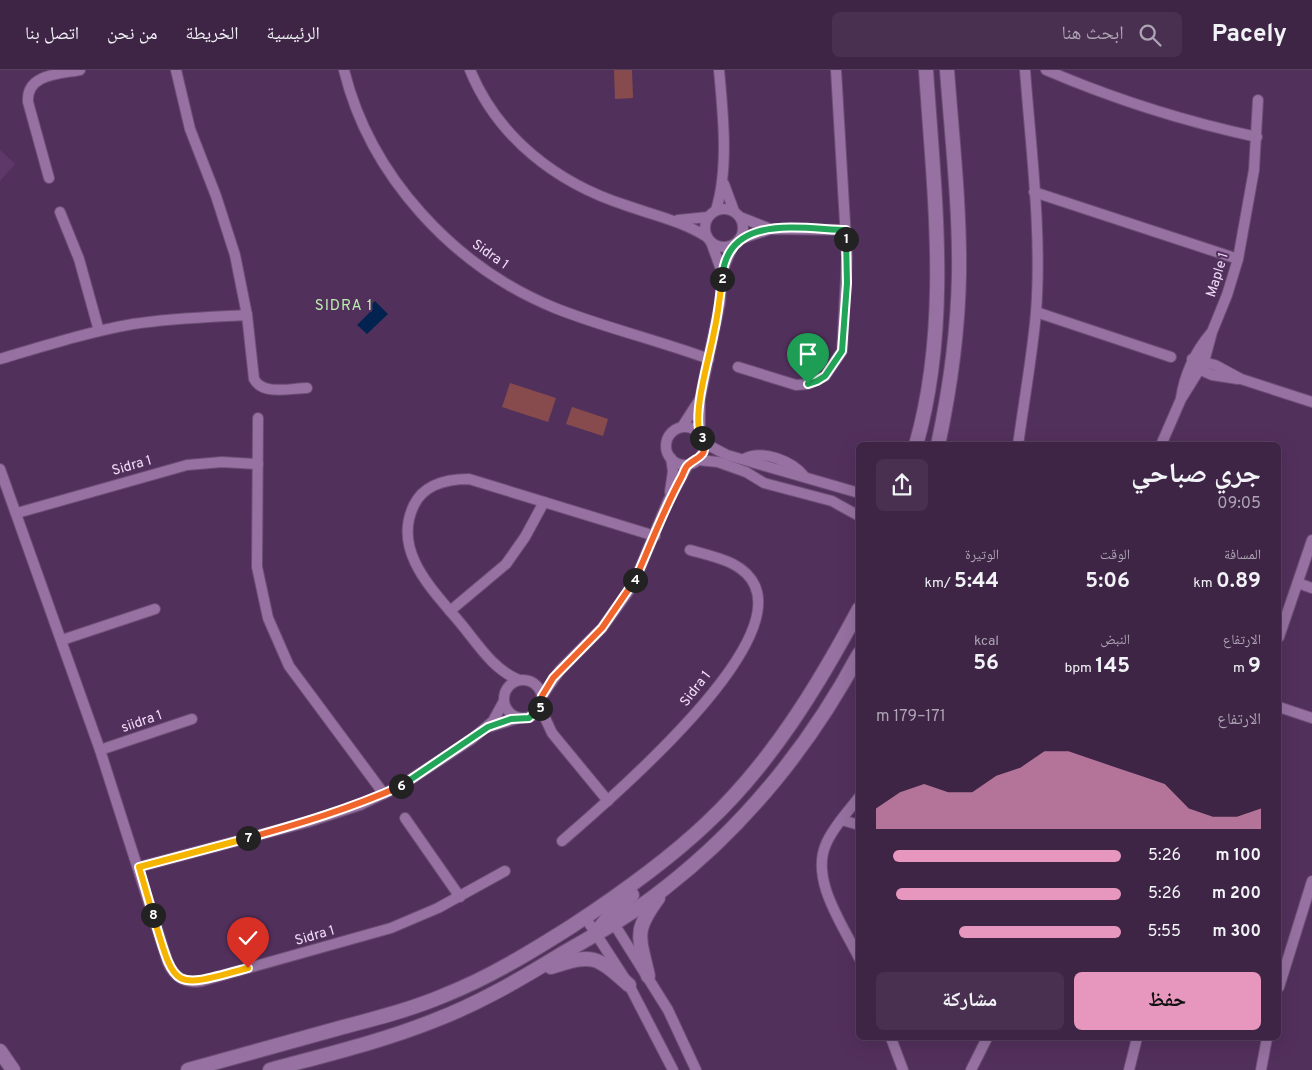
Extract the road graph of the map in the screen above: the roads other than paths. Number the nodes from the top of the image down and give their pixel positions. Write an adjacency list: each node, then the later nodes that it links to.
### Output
1 (80, 70): 14 (street)
2 (176, 70): 28 (street)
3 (344, 70): 33 (street, Sidra 1)
4 (470, 70): 20 (street)
5 (719, 70): 13 (street)
6 (836, 70): 22 (street)
7 (926, 70): 44 (street)
8 (947, 70): 45 (street)
9 (1025, 70): 15 (street)
10 (1046, 70): 12 (street)
11 (1258, 100): 12 (street, Maple 1)
12 (1257, 137): 25 (street, Maple 1)
13 (722, 176): 16 (street); 18 (street)
14 (48, 178)
15 (1034, 192): 25 (street); 27 (street)
16 (716, 210): 18 (street); 19 (street)
17 (60, 212): 29 (street)
18 (737, 214): 21 (street); 24 (street)
19 (708, 217): 20 (street); 23 (street)
20 (669, 219): 23 (street)
21 (771, 229): 22 (street); 24 (street)
22 (846, 230): 36 (street)
23 (709, 239): 24 (street); 26 (street)
24 (737, 242): 26 (street)
25 (1238, 259): 30 (street, Maple 1)
26 (722, 272): 33 (street)
27 (1036, 312): 31 (street); 46 (street)
28 (247, 315): 29 (street); 37 (street)
29 (99, 331): 32 (street)
30 (1212, 332): 34 (street); 35 (street, Maple 1)
31 (1171, 357)
32 (0, 359)
33 (709, 359): 38 (street)
34 (1191, 362): 35 (street); 39 (street)
35 (1202, 366): 39 (street, Maple 1); 40 (street)
36 (738, 367)
37 (307, 388)
38 (700, 399): 42 (street); 43 (street)
39 (1181, 399): 47 (street, Maple 1)
40 (1312, 402)
41 (258, 418): 50 (street)
42 (682, 427): 43 (street); 48 (street)
43 (702, 438): 49 (street); 52 (street)
44 (917, 442)
45 (939, 442)
46 (1018, 442)
47 (1163, 442)
48 (670, 458): 49 (street); 53 (street)
49 (693, 462): 53 (street); 56 (street)
50 (258, 464): 55 (street, Sidra 1); 82 (street)
51 (0, 469): 55 (street, Sidra 1)
52 (856, 493)
53 (668, 500): 57 (street)
54 (544, 502): 57 (street); 63 (street); 63 (street)
55 (17, 513): 66 (street, Sidra 1)
56 (856, 514)
57 (655, 536): 69 (street)
58 (1312, 540): 60 (street)
59 (690, 550): 83 (street, Sidra 1)
60 (1298, 583): 61 (street); 65 (street)
61 (1312, 588)
62 (155, 609): 66 (street)
63 (450, 611): 68 (street)
64 (856, 614): 94 (street)
65 (1281, 631)
66 (62, 640): 81 (street, Sidra 1)
67 (856, 659): 92 (street)
68 (495, 665): 70 (street); 73 (street)
69 (560, 670): 71 (street); 72 (street)
70 (519, 680): 71 (street); 73 (street)
71 (530, 681): 72 (street)
72 (542, 696): 74 (street)
73 (505, 697): 76 (street); 79 (street)
74 (540, 707): 76 (street); 80 (street)
75 (1281, 708): 77 (street)
76 (524, 718): 79 (street); 80 (street)
77 (1312, 718)
78 (192, 719): 81 (street, siidra 1)
79 (488, 727): 82 (street)
80 (552, 733): 83 (street)
81 (100, 750): 89 (street, Sidra 1)
82 (384, 794): 89 (street)
83 (608, 801): 88 (street, Sidra 1)
84 (856, 801): 86 (street)
85 (405, 818): 93 (street)
86 (842, 820): 87 (street); 97 (street)
87 (856, 824)
88 (562, 841)
89 (139, 867): 93 (street, Sidra 1)
90 (505, 871): 93 (street, Sidra 1)
91 (1312, 881): 100 (street)
92 (664, 889): 94 (street); 98 (street)
93 (460, 897)
94 (609, 914): 95 (street); 96 (street); 98 (street)
95 (585, 917): 96 (street); 108 (street)
96 (596, 934): 99 (street); 101 (street)
97 (856, 952)
98 (648, 976): 111 (street)
99 (524, 977): 101 (street); 109 (street)
100 (1281, 979)
101 (629, 985): 110 (street)
102 (892, 1040): 112 (street)
103 (985, 1040): 113 (street)
104 (1137, 1040): 114 (street)
105 (1268, 1040): 115 (street)
106 (0, 1051): 107 (street)
107 (13, 1070)
108 (188, 1070)
109 (270, 1070)
110 (672, 1070)
111 (696, 1070)
112 (903, 1070)
113 (971, 1070)
114 (1129, 1070)
115 (1260, 1070)

